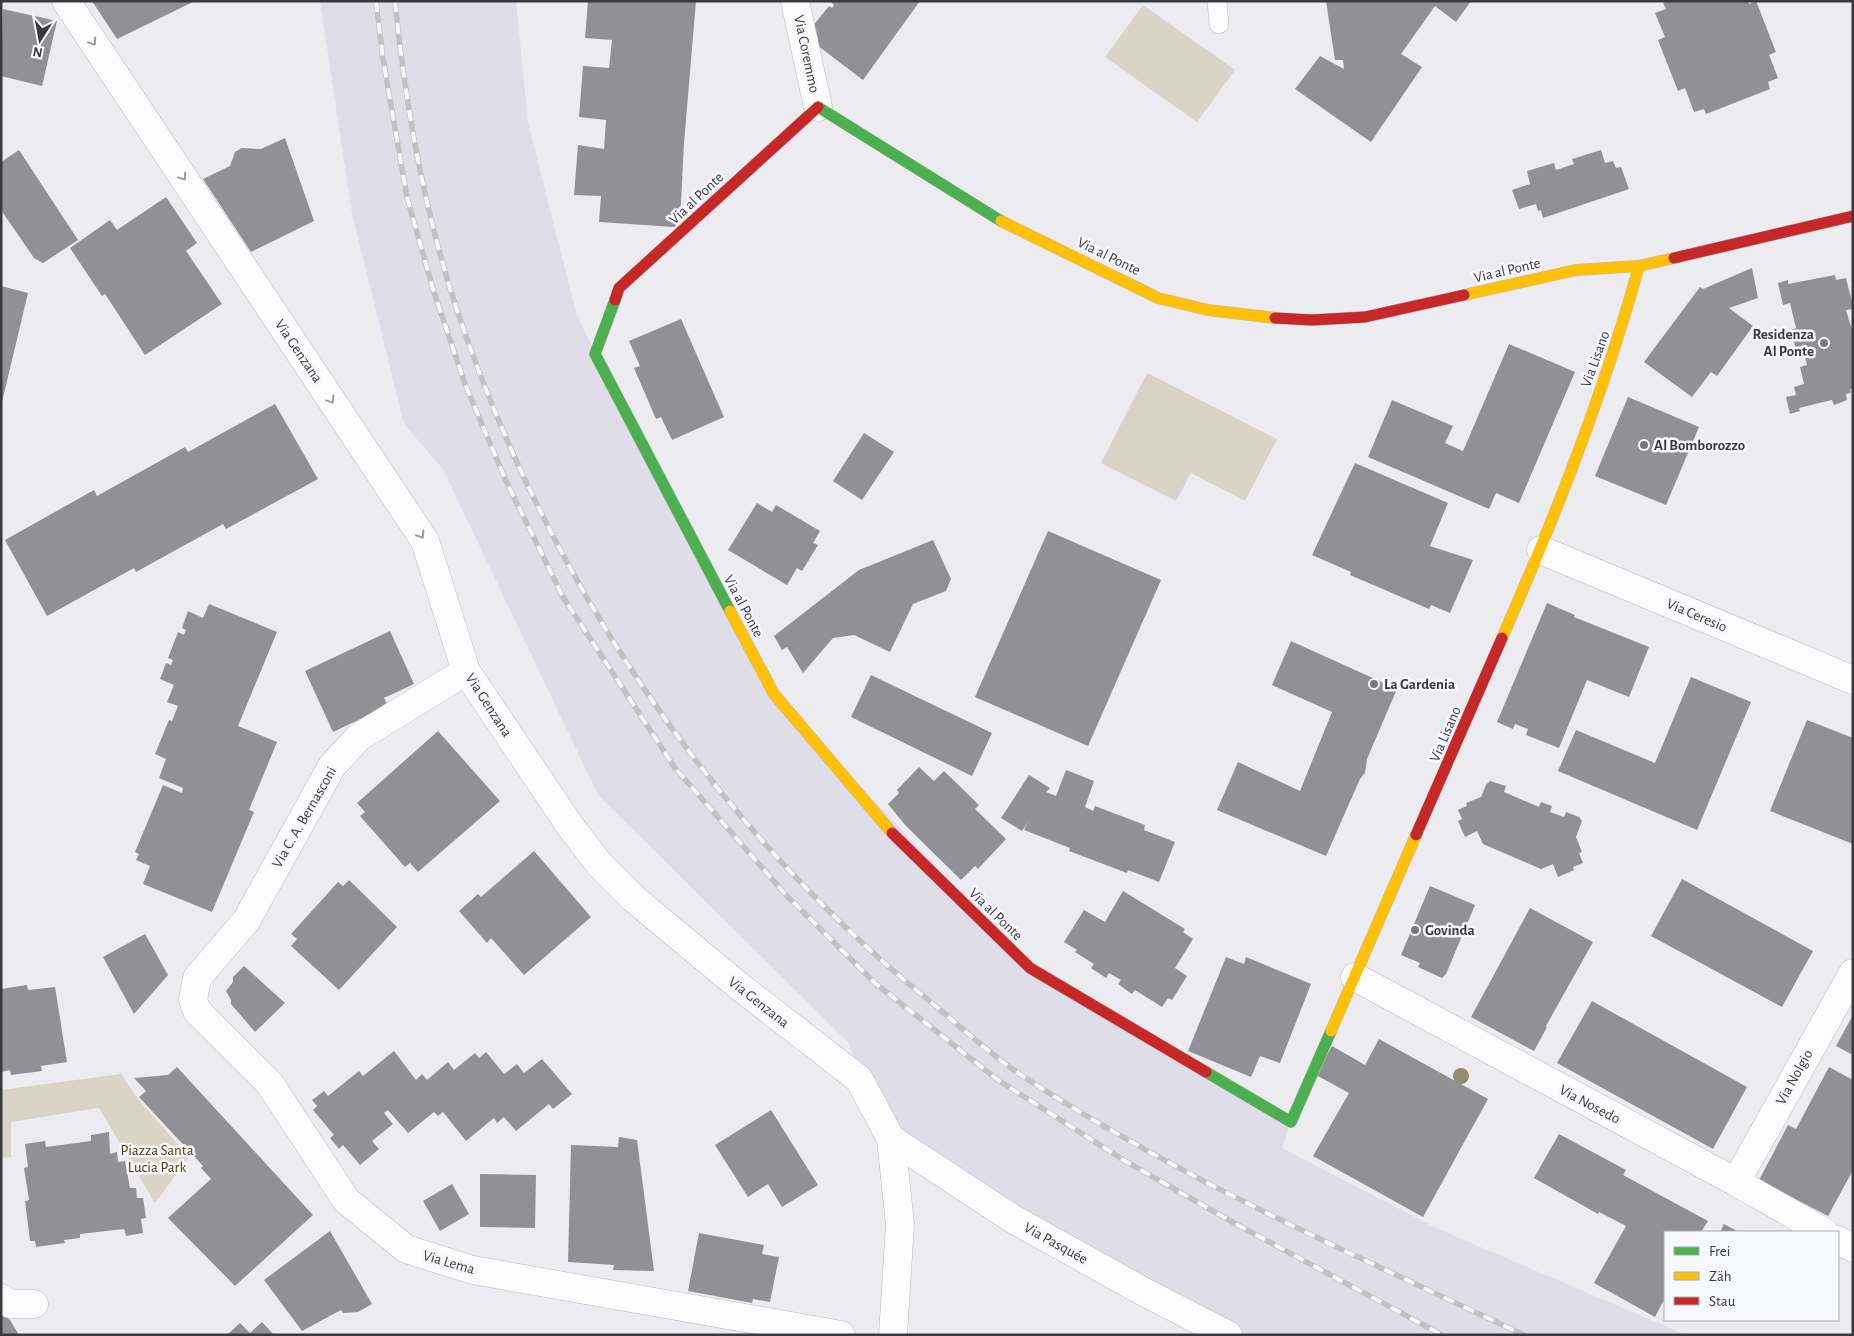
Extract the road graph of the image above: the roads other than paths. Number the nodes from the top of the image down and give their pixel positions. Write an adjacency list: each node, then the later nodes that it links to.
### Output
1 (66, 1): 9 (street, Via Genzana, one-way to 9)
2 (795, 1): 5 (street, Via Coremmo)
3 (1217, 1): 4 (lane)
4 (1219, 24)
5 (818, 106): 7 (street, Via al Ponte); 14 (street, Via al Ponte)
6 (1853, 216): 7 (street, Via al Ponte)
7 (1639, 266): 8 (street, Via Lisano)
8 (1541, 550): 10 (street, Via Ceresio); 12 (street, Via Lisano)
9 (466, 670): 13 (street, Via C. A. Bernasconi); 15 (street, Via Genzana)
10 (1853, 680)
11 (1853, 973): 16 (street, Via Nolgio)
12 (1355, 977): 14 (street, Via Lisano); 16 (street, Via Nosedo)
13 (197, 978): 22 (street, Via Lema)
14 (1291, 1122)
15 (891, 1139): 23 (street, Via Genzana); 24 (street, Via Pasquée)
16 (1736, 1182): 17 (street, Via Nosedo)
17 (1822, 1231)
18 (1839, 1241): 19 (street)
19 (1853, 1248)
20 (1, 1298): 21 (street)
21 (34, 1304)
22 (841, 1335)
23 (893, 1335)
24 (1228, 1335)

